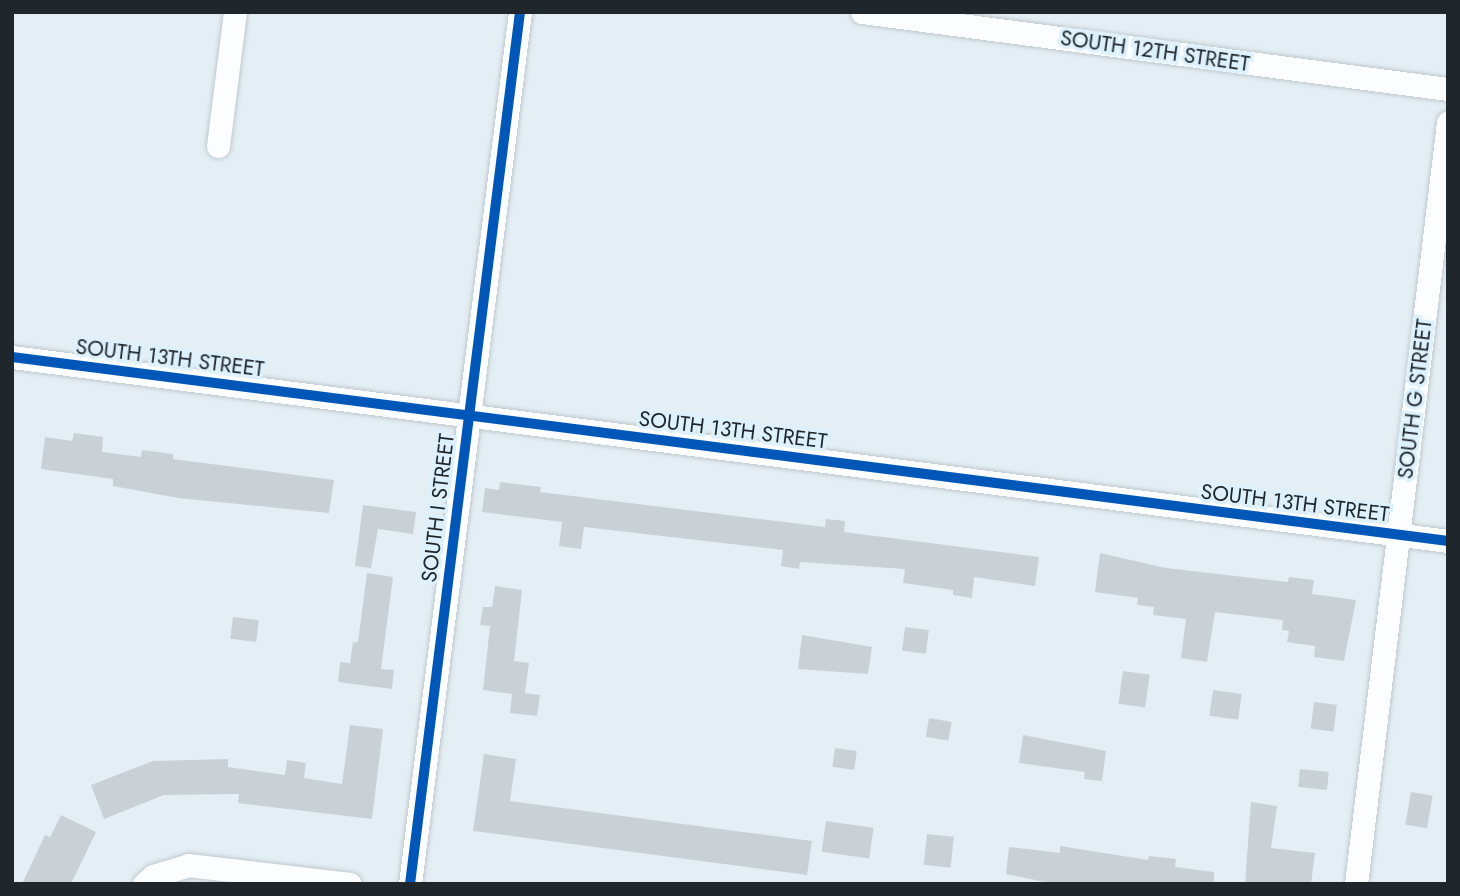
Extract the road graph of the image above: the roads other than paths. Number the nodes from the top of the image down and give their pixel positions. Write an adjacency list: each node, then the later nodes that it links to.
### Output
1 (235, 12): 7 (street)
2 (520, 12): 9 (street, SOUTH I STREET)
3 (862, 12): 4 (street, SOUTH 12TH STREET)
4 (995, 20): 5 (street, SOUTH 12TH STREET)
5 (1448, 89)
6 (1448, 123): 10 (street, SOUTH G STREET)
7 (218, 146)
8 (12, 357): 9 (street, SOUTH 13TH STREET)
9 (470, 415): 10 (street, SOUTH 13TH STREET); 14 (street, SOUTH I STREET)
10 (1399, 535): 11 (street, SOUTH 13TH STREET); 15 (street, SOUTH G STREET)
11 (1448, 541)
12 (144, 884): 13 (street)
13 (350, 884)
14 (410, 884)
15 (1356, 884)

